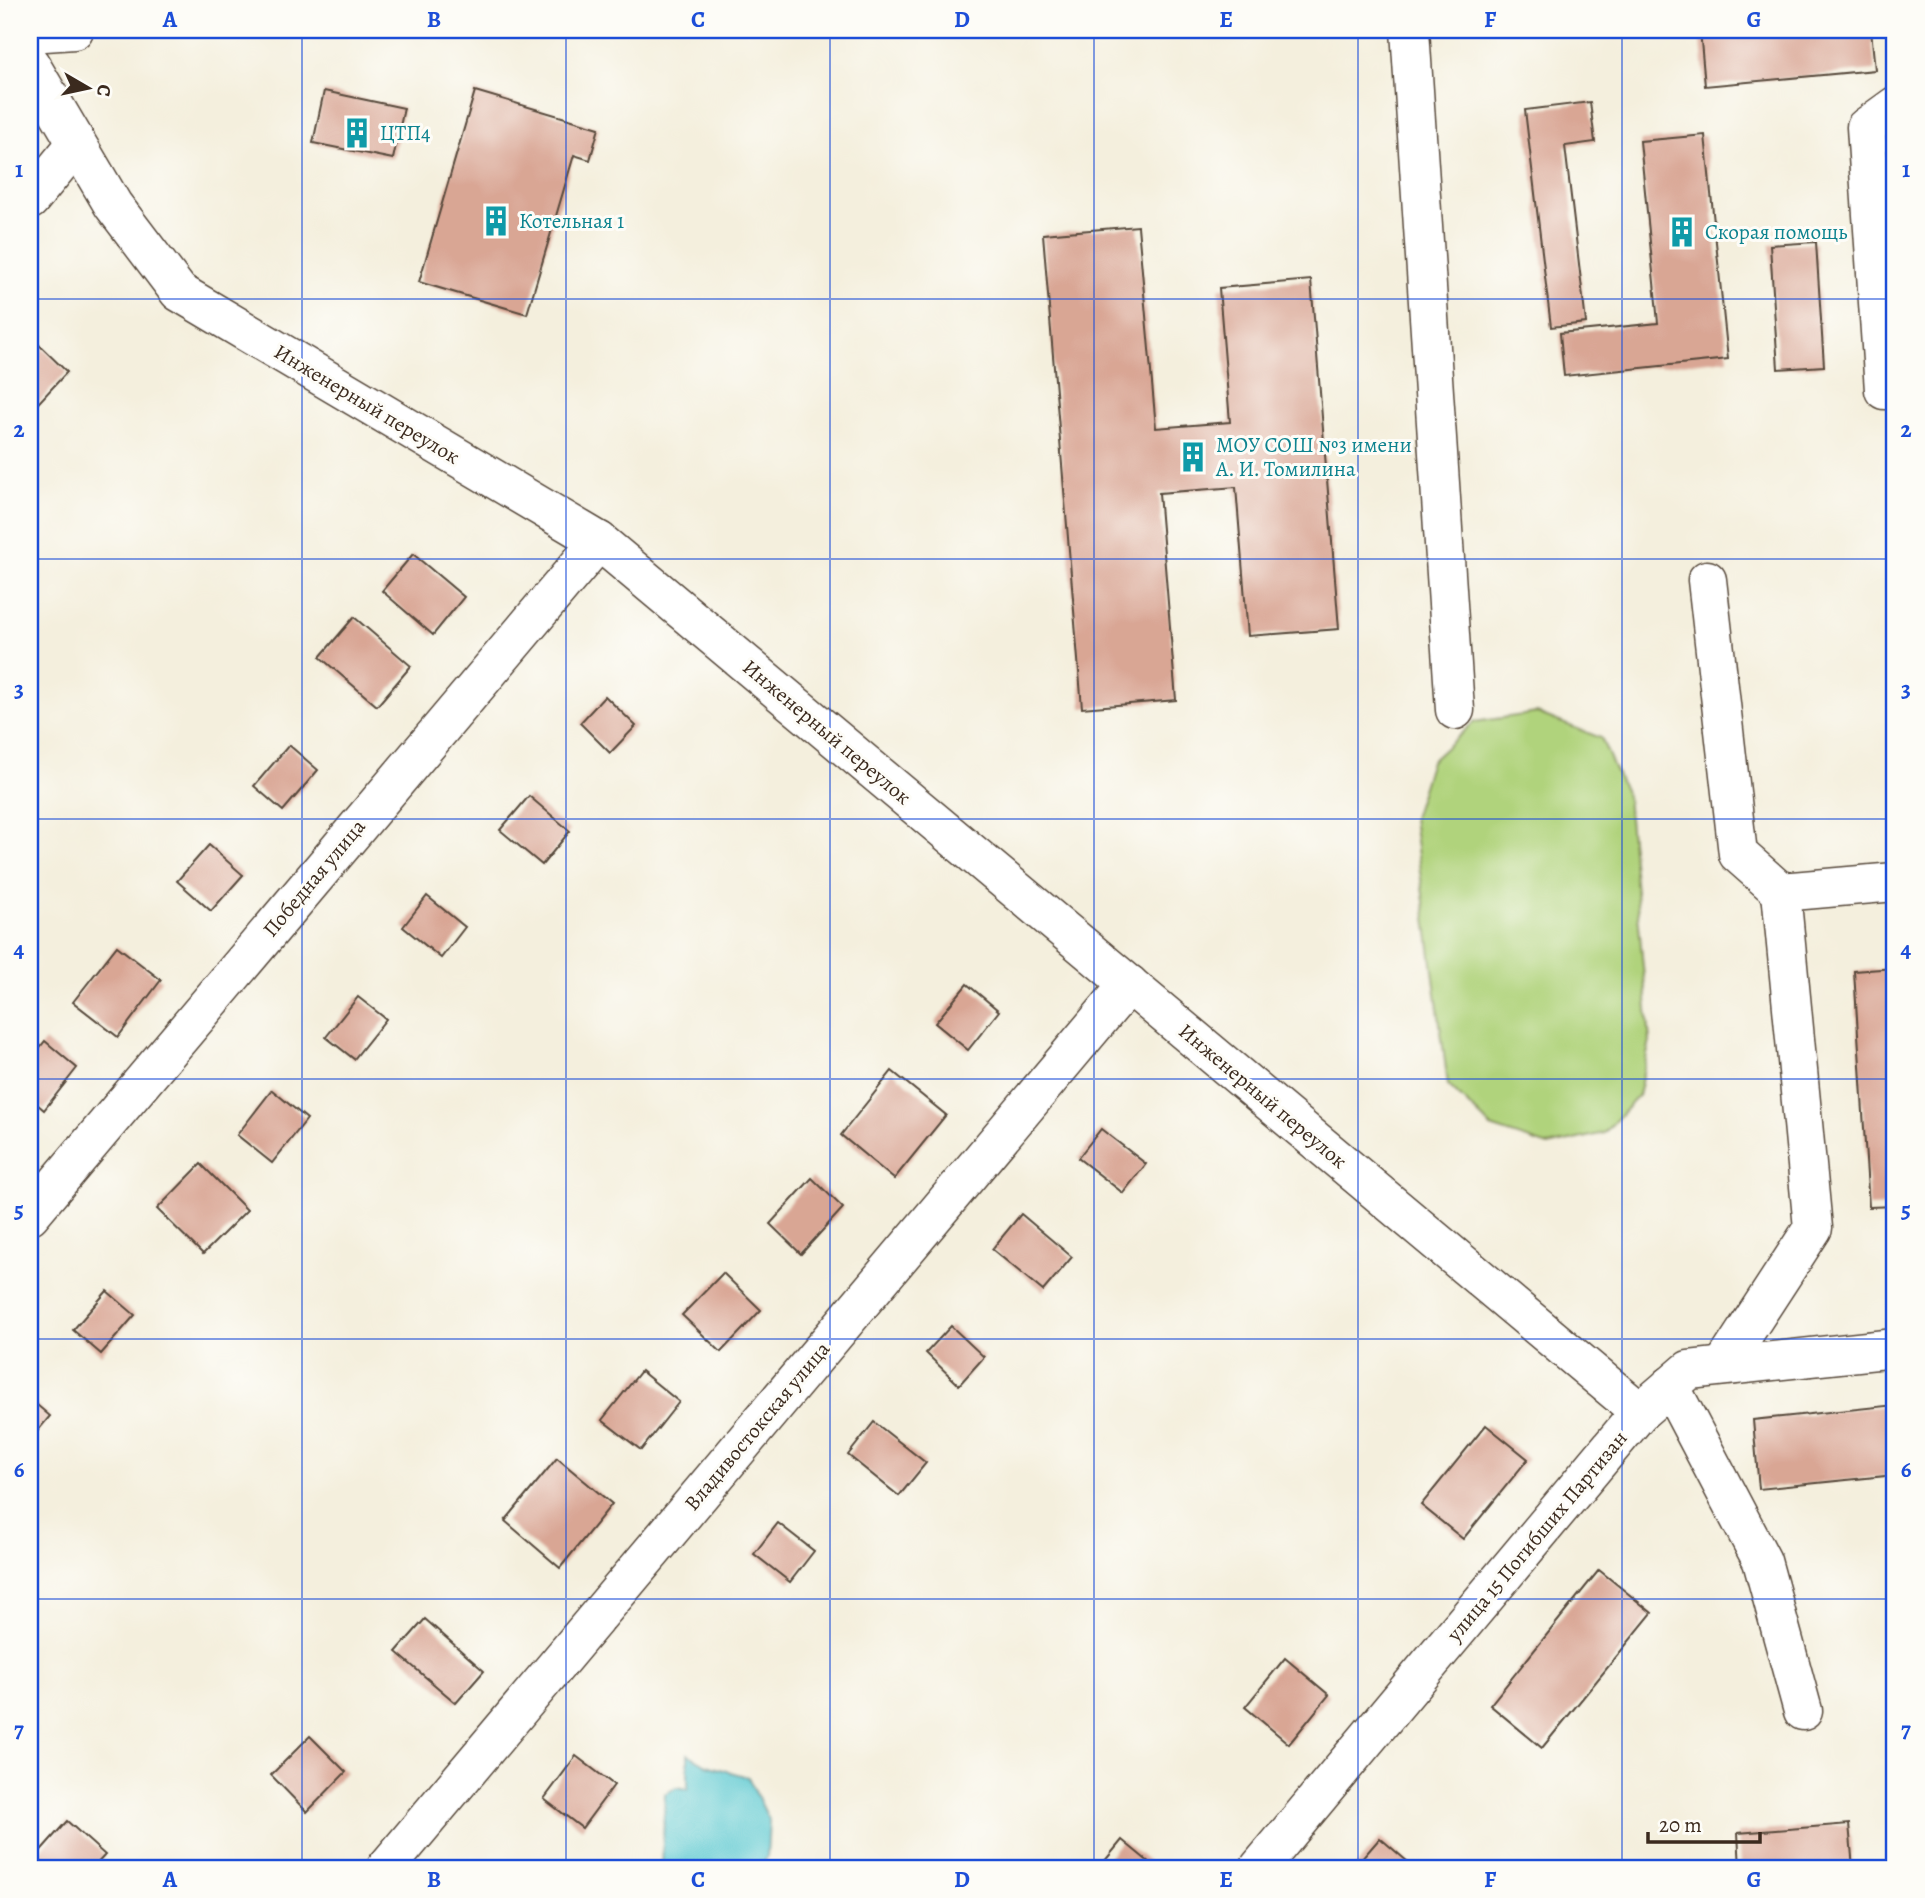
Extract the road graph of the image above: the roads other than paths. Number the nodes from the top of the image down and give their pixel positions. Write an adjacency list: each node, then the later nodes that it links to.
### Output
1 (74, 30): 3 (street)
2 (1410, 30): 11 (street)
3 (30, 33)
4 (30, 64): 6 (street, Инженерный переулок)
5 (1895, 106): 8 (street)
6 (76, 144): 7 (street); 9 (street, Инженерный переулок)
7 (30, 200)
8 (1884, 390)
9 (599, 541): 14 (street, Инженерный переулок); 15 (street, Победная улица)
10 (1707, 580): 13 (street)
11 (1455, 710)
12 (1895, 882): 13 (street)
13 (1781, 892): 17 (street)
14 (1129, 984): 19 (street, Инженерный переулок); 21 (street, Владивостокская улица)
15 (30, 1215)
16 (1895, 1348): 17 (street, улица 15 Погибших Партизан)
17 (1723, 1366): 18 (street, улица 15 Погибших Партизан)
18 (1670, 1386): 19 (street, улица 15 Погибших Партизан); 20 (street)
19 (1640, 1412): 22 (street, улица 15 Погибших Партизан)
20 (1803, 1711)
21 (386, 1868)
22 (1259, 1868)

